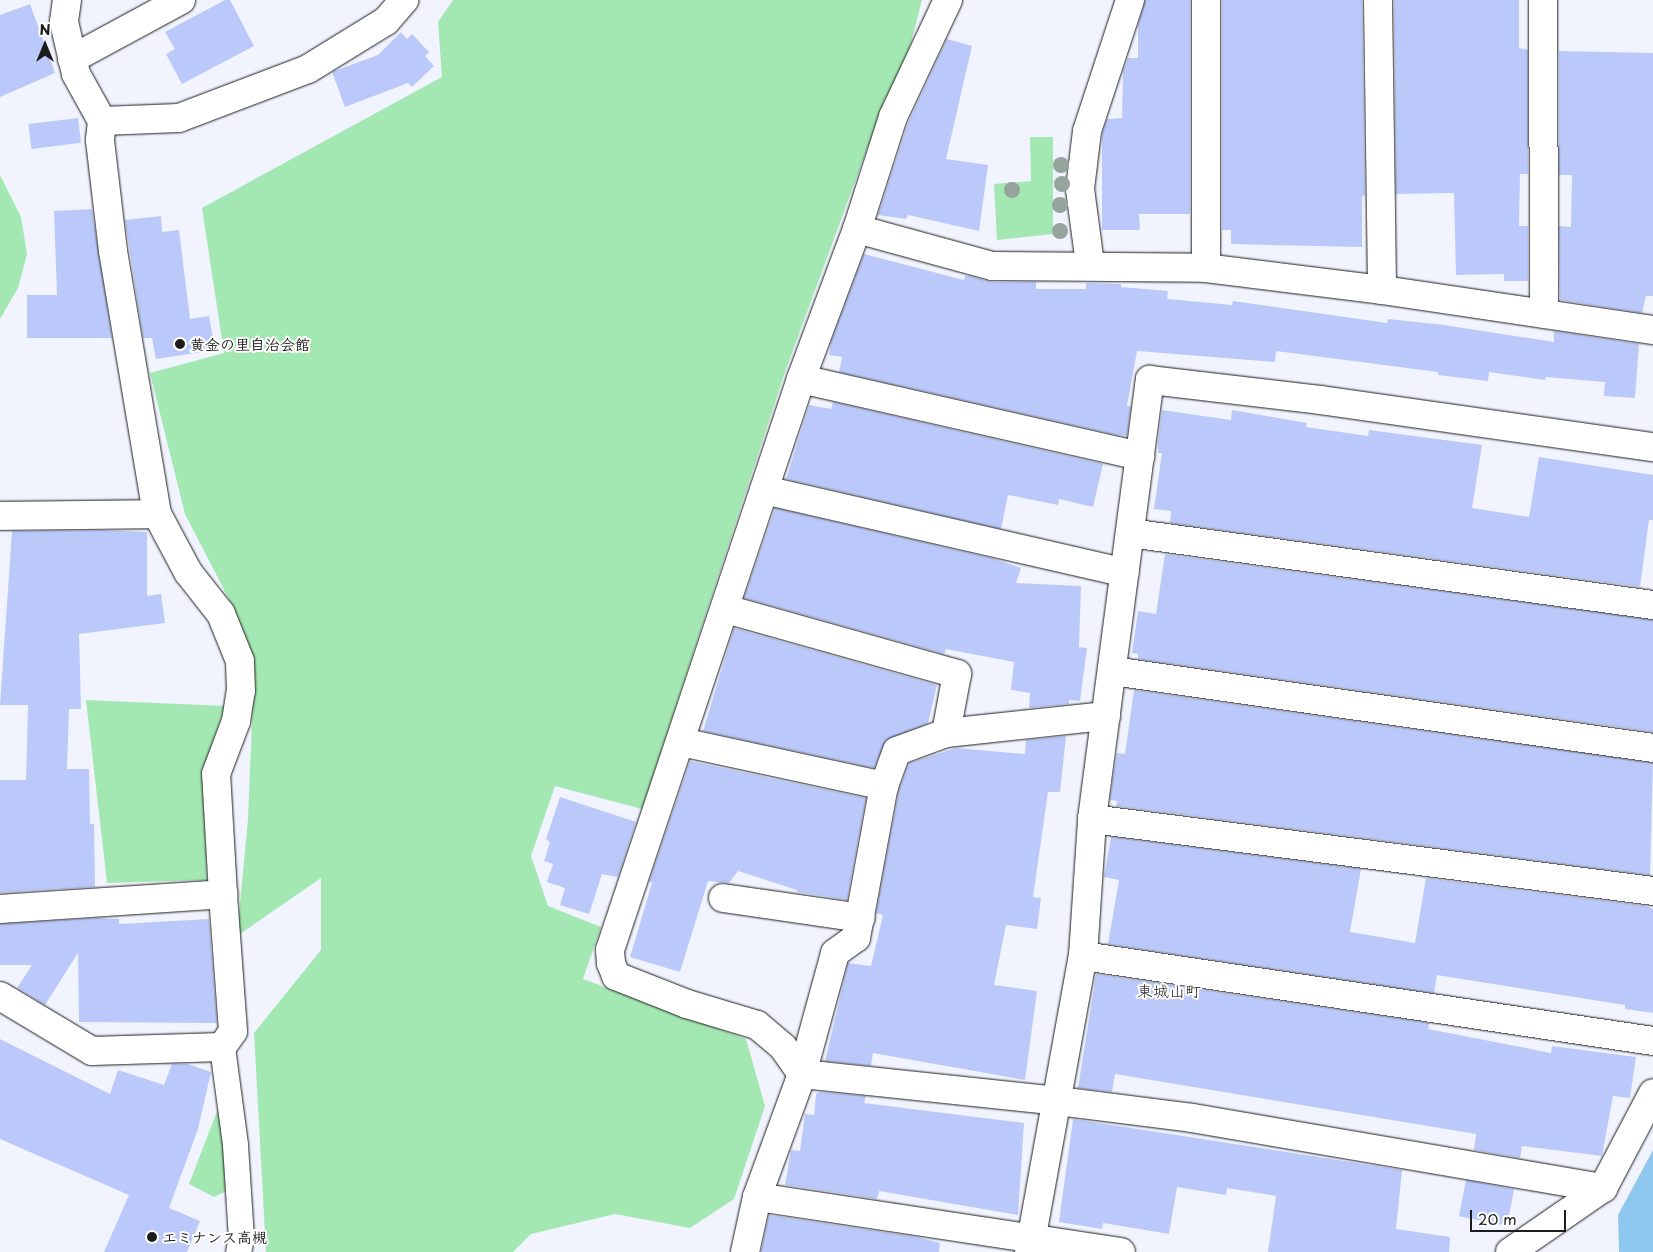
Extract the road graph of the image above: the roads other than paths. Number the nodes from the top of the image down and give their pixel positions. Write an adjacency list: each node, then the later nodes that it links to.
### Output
1 (67, 0): 9 (street)
2 (181, 0): 9 (street)
3 (404, 0): 10 (street)
4 (948, 0): 11 (street)
5 (1130, 0): 12 (street)
6 (1206, 0): 13 (street)
7 (1378, 0): 14 (street)
8 (1543, 0): 15 (street)
9 (72, 59): 10 (street)
10 (102, 121): 21 (street)
11 (857, 228): 12 (street); 17 (street)
12 (1090, 264): 13 (street)
13 (1206, 268): 14 (street)
14 (1382, 290): 15 (street)
15 (1544, 314): 16 (street)
16 (1653, 330)
17 (801, 379): 19 (street); 20 (street)
18 (1653, 447): 19 (street)
19 (1140, 456): 23 (street)
20 (764, 490): 24 (street); 26 (street)
21 (157, 514): 22 (street); 35 (street)
22 (0, 516)
23 (1130, 532): 24 (street); 25 (street)
24 (1125, 573): 27 (street)
25 (1653, 604)
26 (726, 609): 29 (street); 30 (street)
27 (1112, 671): 28 (street); 31 (street)
28 (1106, 716): 29 (street); 33 (street)
29 (946, 733): 32 (street)
30 (681, 742): 32 (street); 43 (street)
31 (1653, 748)
32 (884, 786): 38 (street)
33 (1092, 819): 34 (street); 39 (street)
34 (1653, 891)
35 (223, 894): 37 (street); 42 (street)
36 (723, 898): 38 (street)
37 (0, 909)
38 (861, 918): 43 (street)
39 (1083, 956): 41 (street); 45 (street)
40 (0, 996): 42 (street)
41 (1653, 1041)
42 (222, 1047): 49 (street)
43 (802, 1074): 45 (street); 47 (street)
44 (1653, 1093): 46 (street)
45 (1058, 1101): 46 (street); 48 (street)
46 (1603, 1188): 52 (street)
47 (757, 1197): 48 (street); 50 (street)
48 (1030, 1246): 51 (street)
49 (238, 1252)
50 (745, 1252)
51 (1121, 1252)
52 (1510, 1252)

